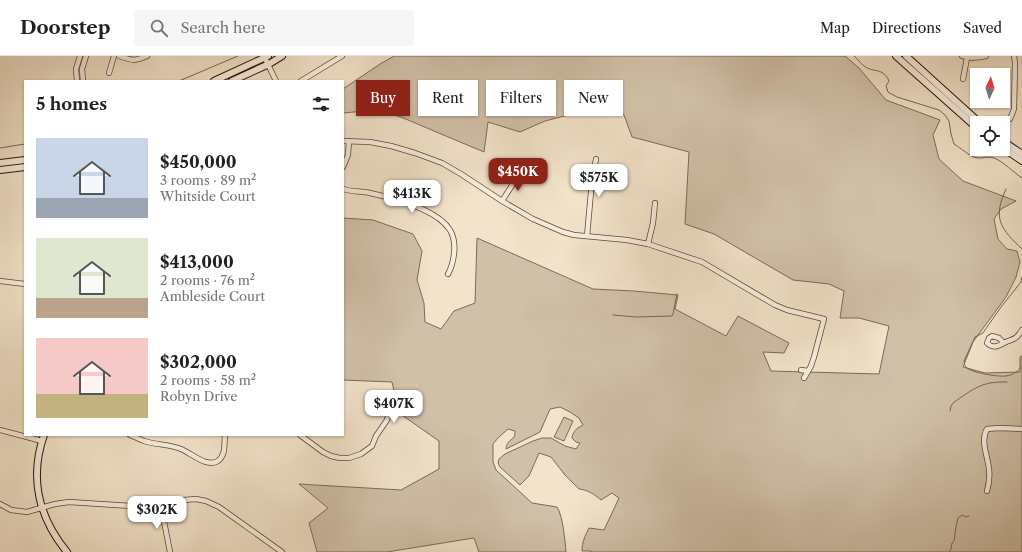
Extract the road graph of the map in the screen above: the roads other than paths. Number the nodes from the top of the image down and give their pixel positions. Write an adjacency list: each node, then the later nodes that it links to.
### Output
1 (80, 56): 17 (street)
2 (86, 56): 18 (street)
3 (114, 56): 15 (street)
4 (119, 56): 5 (street)
5 (147, 56)
6 (266, 56): 14 (street); 19 (main road)
7 (282, 56): 14 (main road)
8 (342, 56): 22 (street)
9 (896, 56): 25 (main road)
10 (906, 56): 23 (main road)
11 (986, 56): 13 (street)
12 (1014, 56): 24 (street)
13 (964, 57): 16 (street)
14 (269, 64): 20 (main road); 21 (street)
15 (109, 73)
16 (963, 79)
17 (77, 80)
18 (83, 80)
19 (216, 80)
20 (234, 80)
21 (276, 80)
22 (303, 80)
23 (971, 116)
24 (1010, 119)
25 (970, 122)
26 (344, 141): 27 (street)
27 (349, 141): 35 (street); 40 (street)
28 (1010, 146): 30 (main road)
29 (1010, 153): 33 (main road)
30 (1022, 154)
31 (596, 159): 42 (street)
32 (24, 160): 34 (main road)
33 (1022, 161)
34 (0, 163)
35 (344, 165)
36 (24, 167): 37 (main road)
37 (0, 170)
38 (520, 173): 40 (street)
39 (344, 189): 44 (street)
40 (502, 201): 42 (street)
41 (655, 202): 43 (street)
42 (587, 236): 43 (street)
43 (648, 244): 50 (street)
44 (448, 274)
45 (0, 281): 46 (street)
46 (24, 284)
47 (1022, 330): 48 (street)
48 (1004, 343)
49 (801, 370): 50 (street)
50 (808, 371): 51 (street)
51 (804, 378)
52 (391, 404): 59 (street)
53 (1022, 429): 61 (street)
54 (0, 430): 55 (street)
55 (24, 434)
56 (32, 436): 60 (street)
57 (132, 436): 58 (street)
58 (225, 436)
59 (301, 436)
60 (43, 438): 64 (main road)
61 (987, 491)
62 (0, 504): 64 (street)
63 (161, 506): 64 (street); 66 (street); 67 (street)
64 (42, 508): 65 (main road)
65 (67, 552)
66 (170, 552)
67 (282, 552)

